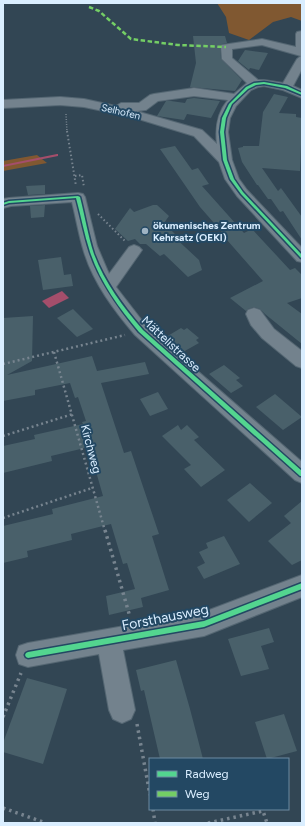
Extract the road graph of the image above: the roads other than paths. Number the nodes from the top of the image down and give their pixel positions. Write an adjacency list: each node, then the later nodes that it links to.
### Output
1 (301, 34): 2 (street)
2 (302, 53): 4 (street)
3 (302, 60): 5 (street)
4 (255, 84): 5 (street); 7 (street)
5 (286, 87): 6 (street)
6 (302, 94)
7 (236, 98): 9 (street); 10 (street)
8 (3, 104): 9 (street, Selhofen)
9 (98, 106): 10 (street, Selhofen)
10 (225, 160): 13 (street)
11 (3, 204): 14 (street, Mättelistrasse)
12 (134, 250): 14 (street)
13 (302, 257)
14 (108, 287): 17 (street, Mättelistrasse)
15 (254, 314): 16 (street)
16 (302, 361)
17 (302, 474)
18 (302, 586): 19 (street, Forsthausweg)
19 (109, 640): 20 (street, Forsthausweg); 21 (street)
20 (28, 655)
21 (122, 710)

